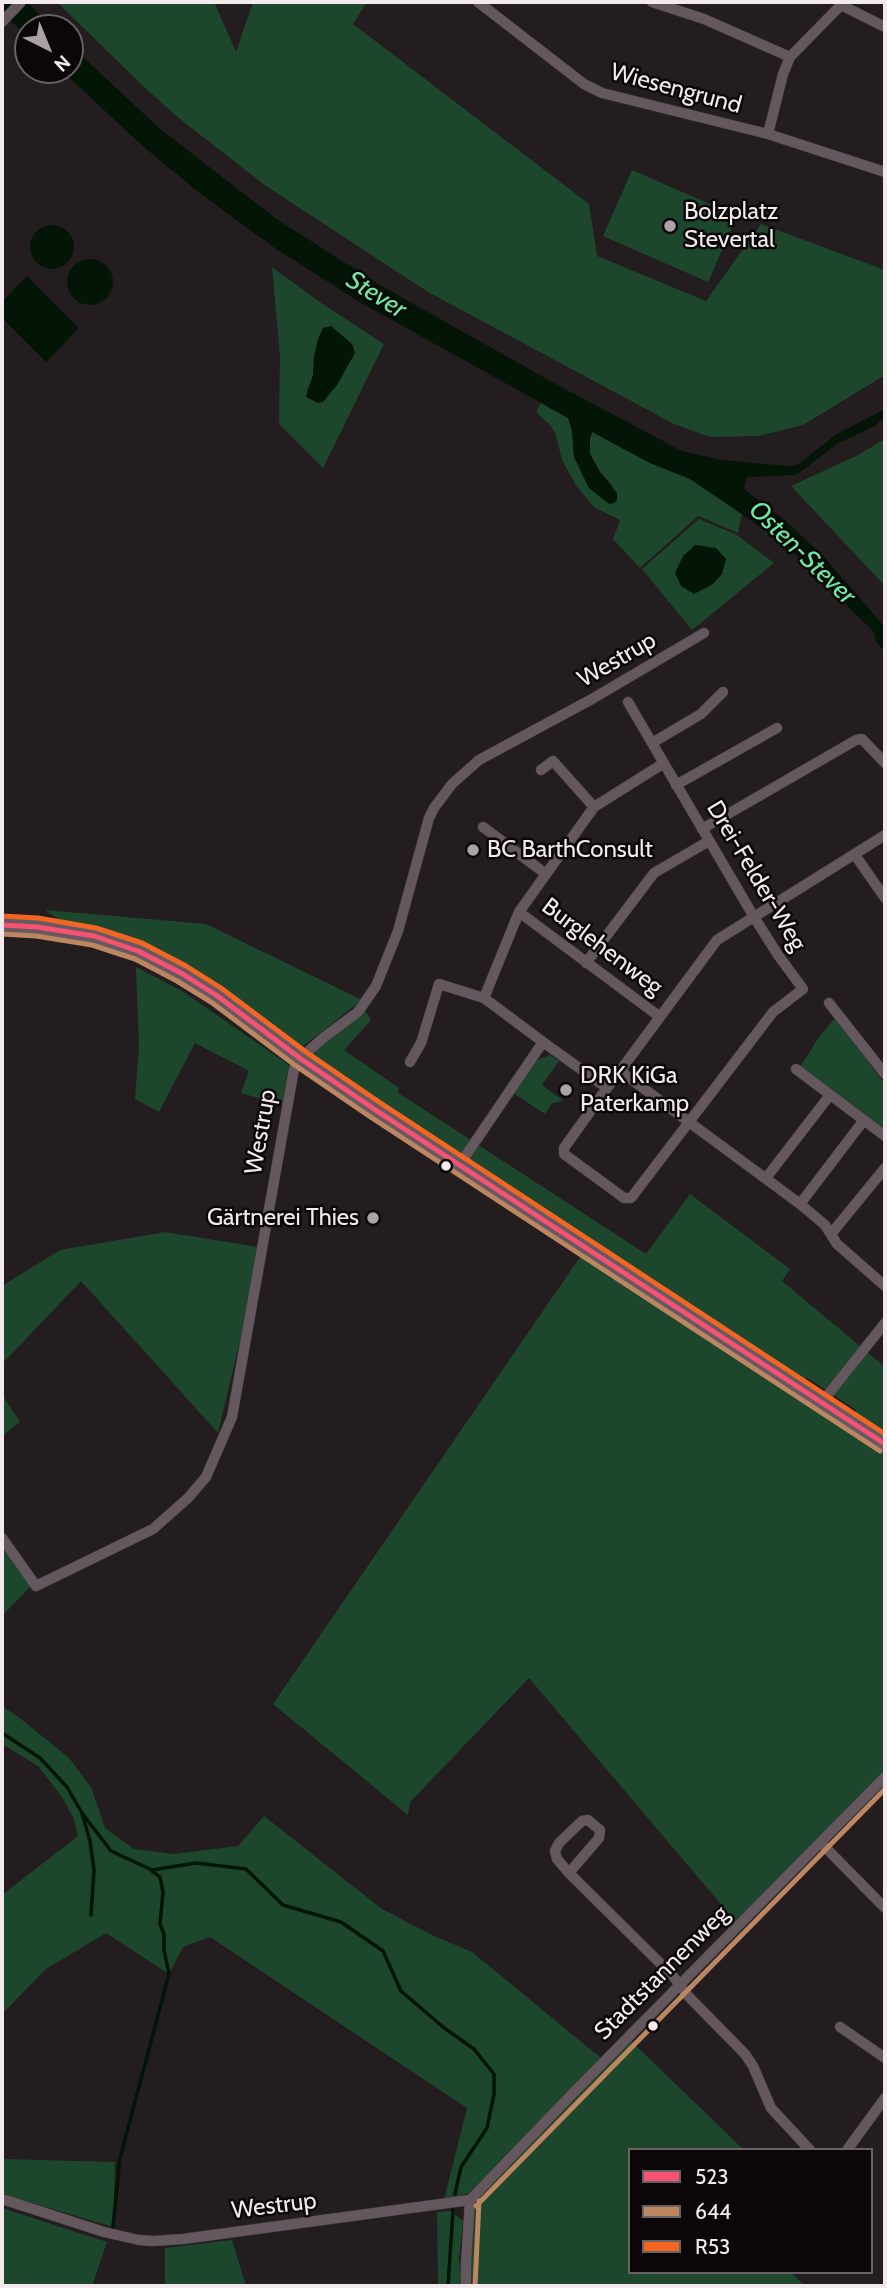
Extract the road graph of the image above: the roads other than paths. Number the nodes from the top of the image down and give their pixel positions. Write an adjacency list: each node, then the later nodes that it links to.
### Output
1 (21, 2): 5 (street)
2 (478, 2): 8 (street, Wiesengrund)
3 (652, 2): 7 (street)
4 (840, 4): 6 (street); 7 (street)
5 (2, 22)
6 (885, 27)
7 (790, 57): 8 (street)
8 (768, 134): 9 (street, Wiesengrund)
9 (885, 172)
10 (704, 633): 35 (street, Westrup)
11 (723, 692): 14 (street)
12 (628, 702): 14 (street, Drei-Felder-Weg)
13 (777, 728): 18 (street, Drei-Felder-Weg)
14 (652, 743): 15 (street, Drei-Felder-Weg)
15 (664, 763): 18 (street, Drei-Felder-Weg); 19 (street)
16 (885, 763): 21 (street)
17 (541, 770): 19 (street)
18 (676, 785): 21 (street, Drei-Felder-Weg)
19 (594, 807): 25 (street)
20 (483, 827): 25 (street)
21 (702, 829): 23 (street, Drei-Felder-Weg)
22 (885, 835): 24 (street)
23 (709, 841): 28 (street, Drei-Felder-Weg); 30 (street)
24 (855, 855): 26 (street); 28 (street)
25 (546, 874): 27 (street)
26 (885, 898)
27 (519, 912): 30 (street, Burglehenweg); 31 (street)
28 (754, 917): 33 (street); 43 (street, Drei-Felder-Weg)
29 (2, 925): 35 (main road)
30 (586, 962): 33 (street, Burglehenweg)
31 (484, 998): 34 (street); 36 (street)
32 (829, 1003): 39 (street)
33 (660, 1017): 38 (street)
34 (543, 1042): 40 (street); 45 (street)
35 (301, 1059): 45 (main road); 54 (street, Westrup)
36 (410, 1062)
37 (796, 1069): 41 (street)
38 (620, 1070): 40 (street); 43 (street)
39 (885, 1074)
40 (607, 1088): 43 (street)
41 (830, 1094): 42 (street); 47 (street)
42 (864, 1120): 44 (street); 48 (street)
43 (689, 1122): 47 (street)
44 (885, 1136)
45 (460, 1164): 52 (main road)
46 (885, 1168): 49 (street)
47 (766, 1178): 48 (street)
48 (800, 1204): 49 (street)
49 (831, 1234): 50 (street)
50 (885, 1286)
51 (885, 1323): 52 (street)
52 (822, 1402): 53 (main road)
53 (885, 1444)
54 (2, 1538)
55 (885, 1777): 56 (street, Stadtstannenweg)
56 (821, 1843): 58 (street); 59 (street, Stadtstannenweg)
57 (569, 1873): 57 (street); 59 (street)
58 (885, 1908)
59 (679, 1986): 63 (street); 66 (street, Stadtstannenweg)
60 (840, 2027): 61 (street)
61 (885, 2058)
62 (885, 2098): 64 (street)
63 (808, 2148)
64 (848, 2148)
65 (2, 2199): 66 (street, Westrup)
66 (470, 2200): 67 (street)
67 (467, 2286)

